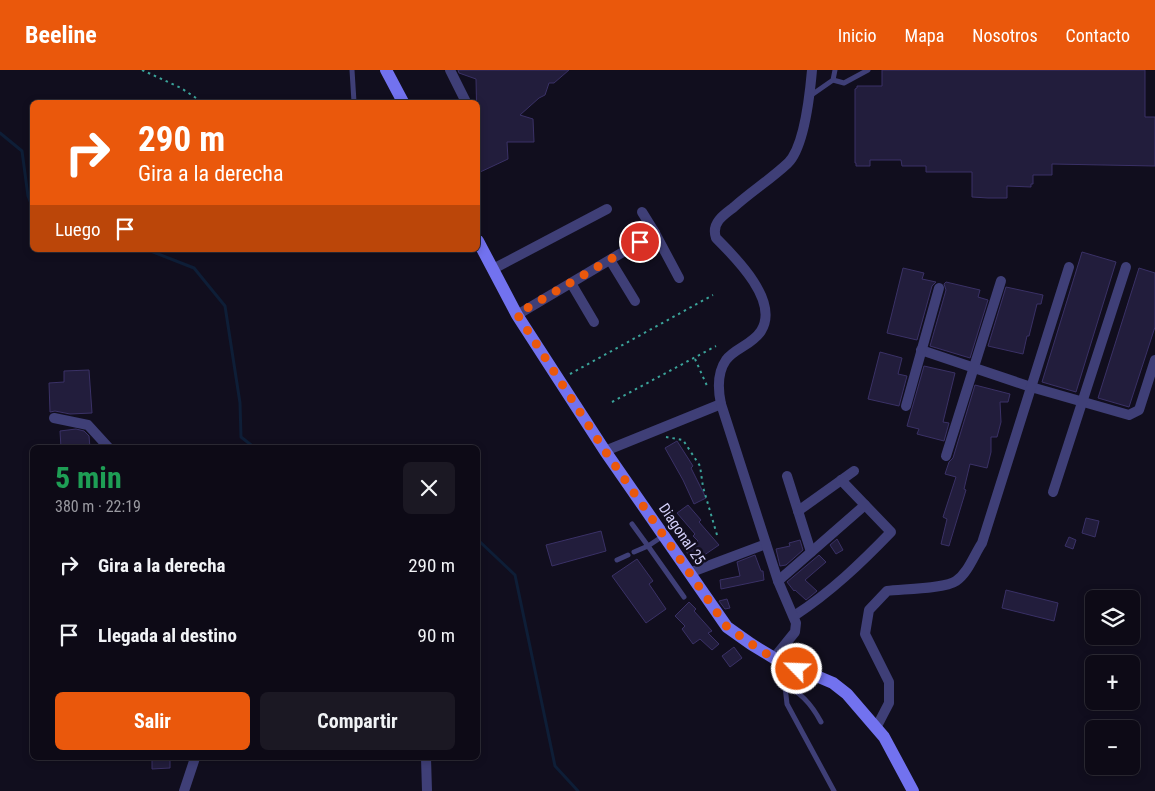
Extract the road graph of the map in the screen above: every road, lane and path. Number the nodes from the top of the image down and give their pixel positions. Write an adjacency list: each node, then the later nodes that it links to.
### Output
1 (142, 70): 10 (path)
2 (352, 70): 11 (lane)
3 (386, 70): 12 (street)
4 (450, 70): 13 (street)
5 (812, 70): 9 (street)
6 (835, 70): 8 (lane)
7 (868, 70): 8 (lane)
8 (833, 80): 9 (lane)
9 (810, 96): 39 (street)
10 (199, 100)
11 (354, 100)
12 (402, 100)
13 (465, 100)
14 (607, 210): 21 (street)
15 (642, 212): 16 (street)
16 (655, 233): 18 (street); 22 (street)
17 (480, 245): 21 (street, Diagonal 25)
18 (610, 260): 24 (street); 27 (street)
19 (1069, 267): 36 (street)
20 (1126, 267): 38 (street)
21 (493, 269): 28 (street, Diagonal 25)
22 (679, 278)
23 (1001, 281): 34 (street)
24 (571, 283): 28 (street); 29 (street)
25 (939, 288): 31 (street)
26 (714, 295): 35 (path)
27 (634, 301)
28 (517, 314): 35 (street, Diagonal 25)
29 (594, 322)
30 (716, 346): 32 (path)
31 (921, 350): 34 (street); 40 (street)
32 (694, 358): 37 (path); 39 (path)
33 (1155, 360): 38 (street)
34 (975, 368): 36 (street); 45 (street)
35 (559, 380): 44 (street, Diagonal 25)
36 (1031, 387): 38 (street); 68 (street)
37 (612, 402)
38 (1082, 403): 49 (street)
39 (719, 405): 44 (street); 55 (street)
40 (906, 406)
41 (54, 418): 43 (street)
42 (665, 437): 54 (path)
43 (106, 445)
44 (605, 451): 53 (street, Diagonal 25)
45 (946, 456)
46 (854, 471): 48 (street)
47 (787, 476): 51 (street)
48 (841, 480): 50 (street); 51 (street)
49 (1053, 492)
50 (864, 505): 58 (street); 64 (street)
51 (798, 511): 58 (street)
52 (632, 524): 56 (lane)
53 (663, 535): 56 (lane); 61 (street, Diagonal 25)
54 (717, 535)
55 (766, 544): 61 (street); 62 (street)
56 (648, 546): 57 (lane); 63 (lane)
57 (634, 552)
58 (811, 552): 62 (street)
59 (628, 555): 60 (lane)
60 (617, 560)
61 (689, 573): 65 (street, Diagonal 25)
62 (778, 581): 64 (street)
63 (684, 597)
64 (794, 616): 65 (street)
65 (774, 658): 66 (lane); 68 (street, Diagonal 25)
66 (785, 686): 67 (lane); 73 (lane)
67 (821, 722)
68 (876, 728): 74 (street, Diagonal 25)
69 (194, 760): 71 (street)
70 (426, 760): 72 (street)
71 (184, 791)
72 (427, 791)
73 (834, 791)
74 (914, 791)

